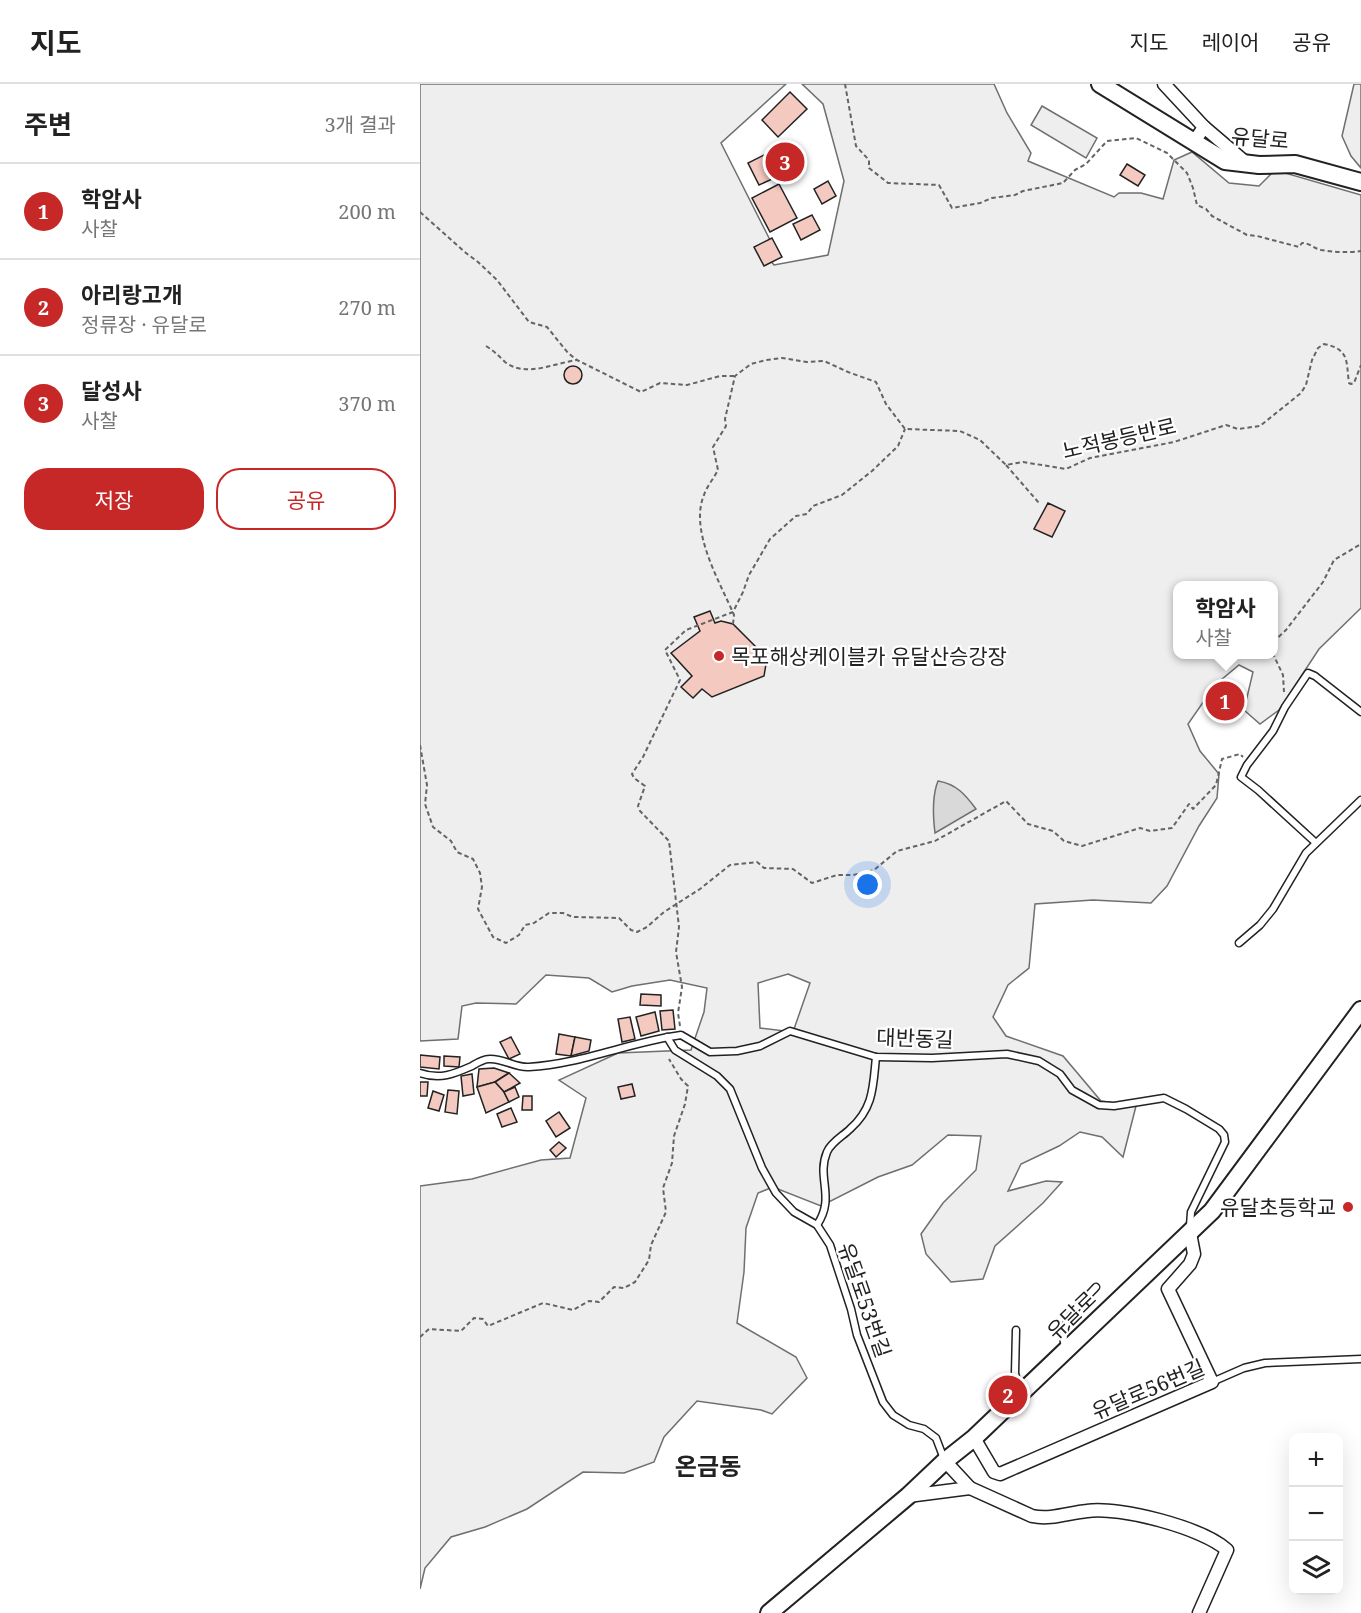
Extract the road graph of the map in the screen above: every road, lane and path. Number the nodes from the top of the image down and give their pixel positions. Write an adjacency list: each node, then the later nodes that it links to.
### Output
1 (845, 84): 9 (path)
2 (1100, 84): 5 (street, 유달로)
3 (1164, 84): 4 (street)
4 (1204, 127): 5 (street); 6 (street)
5 (1194, 142): 6 (street, 유달로)
6 (1245, 162): 7 (street, 유달로)
7 (1361, 182)
8 (420, 212): 11 (path)
9 (1361, 250)
10 (486, 346): 11 (path)
11 (577, 360): 13 (path)
12 (1361, 365): 15 (path, 노적봉등반로)
13 (735, 376): 14 (path); 18 (path)
14 (905, 429): 15 (path); 18 (path)
15 (1006, 465): 16 (path)
16 (1039, 503)
17 (1361, 544): 20 (path)
18 (733, 612): 19 (path); 28 (path)
19 (733, 624)
20 (1278, 639)
21 (1275, 659): 22 (path)
22 (1285, 707): 23 (lane); 25 (lane)
23 (1361, 712)
24 (420, 745): 28 (path)
25 (1247, 765): 27 (lane); 28 (path)
26 (1361, 800): 27 (lane)
27 (1316, 843): 29 (lane)
28 (675, 905): 31 (path)
29 (1239, 943)
30 (1361, 1010): 37 (street, 유달로)
31 (682, 1035): 32 (lane); 34 (lane, 대반동길)
32 (667, 1037): 35 (lane); 36 (lane, 유달로53번길)
33 (668, 1057): 40 (path)
34 (876, 1057): 36 (lane); 37 (lane, 대반동길)
35 (420, 1073)
36 (817, 1225): 46 (lane, 유달로53번길)
37 (1190, 1233): 41 (street, 유달로); 43 (street)
38 (1096, 1287): 41 (lane)
39 (1016, 1330): 44 (lane)
40 (420, 1338)
41 (1066, 1351): 44 (street, 유달로)
42 (1361, 1359): 43 (lane, 유달로56번길)
43 (1212, 1382): 45 (street, 유달로56번길)
44 (1020, 1394): 45 (street, 유달로)
45 (974, 1438): 46 (street, 유달로)
46 (945, 1461): 47 (street); 48 (street, 유달로)
47 (970, 1488): 48 (street); 50 (street)
48 (908, 1496): 49 (street, 유달로)
49 (769, 1613)
50 (1199, 1613)

